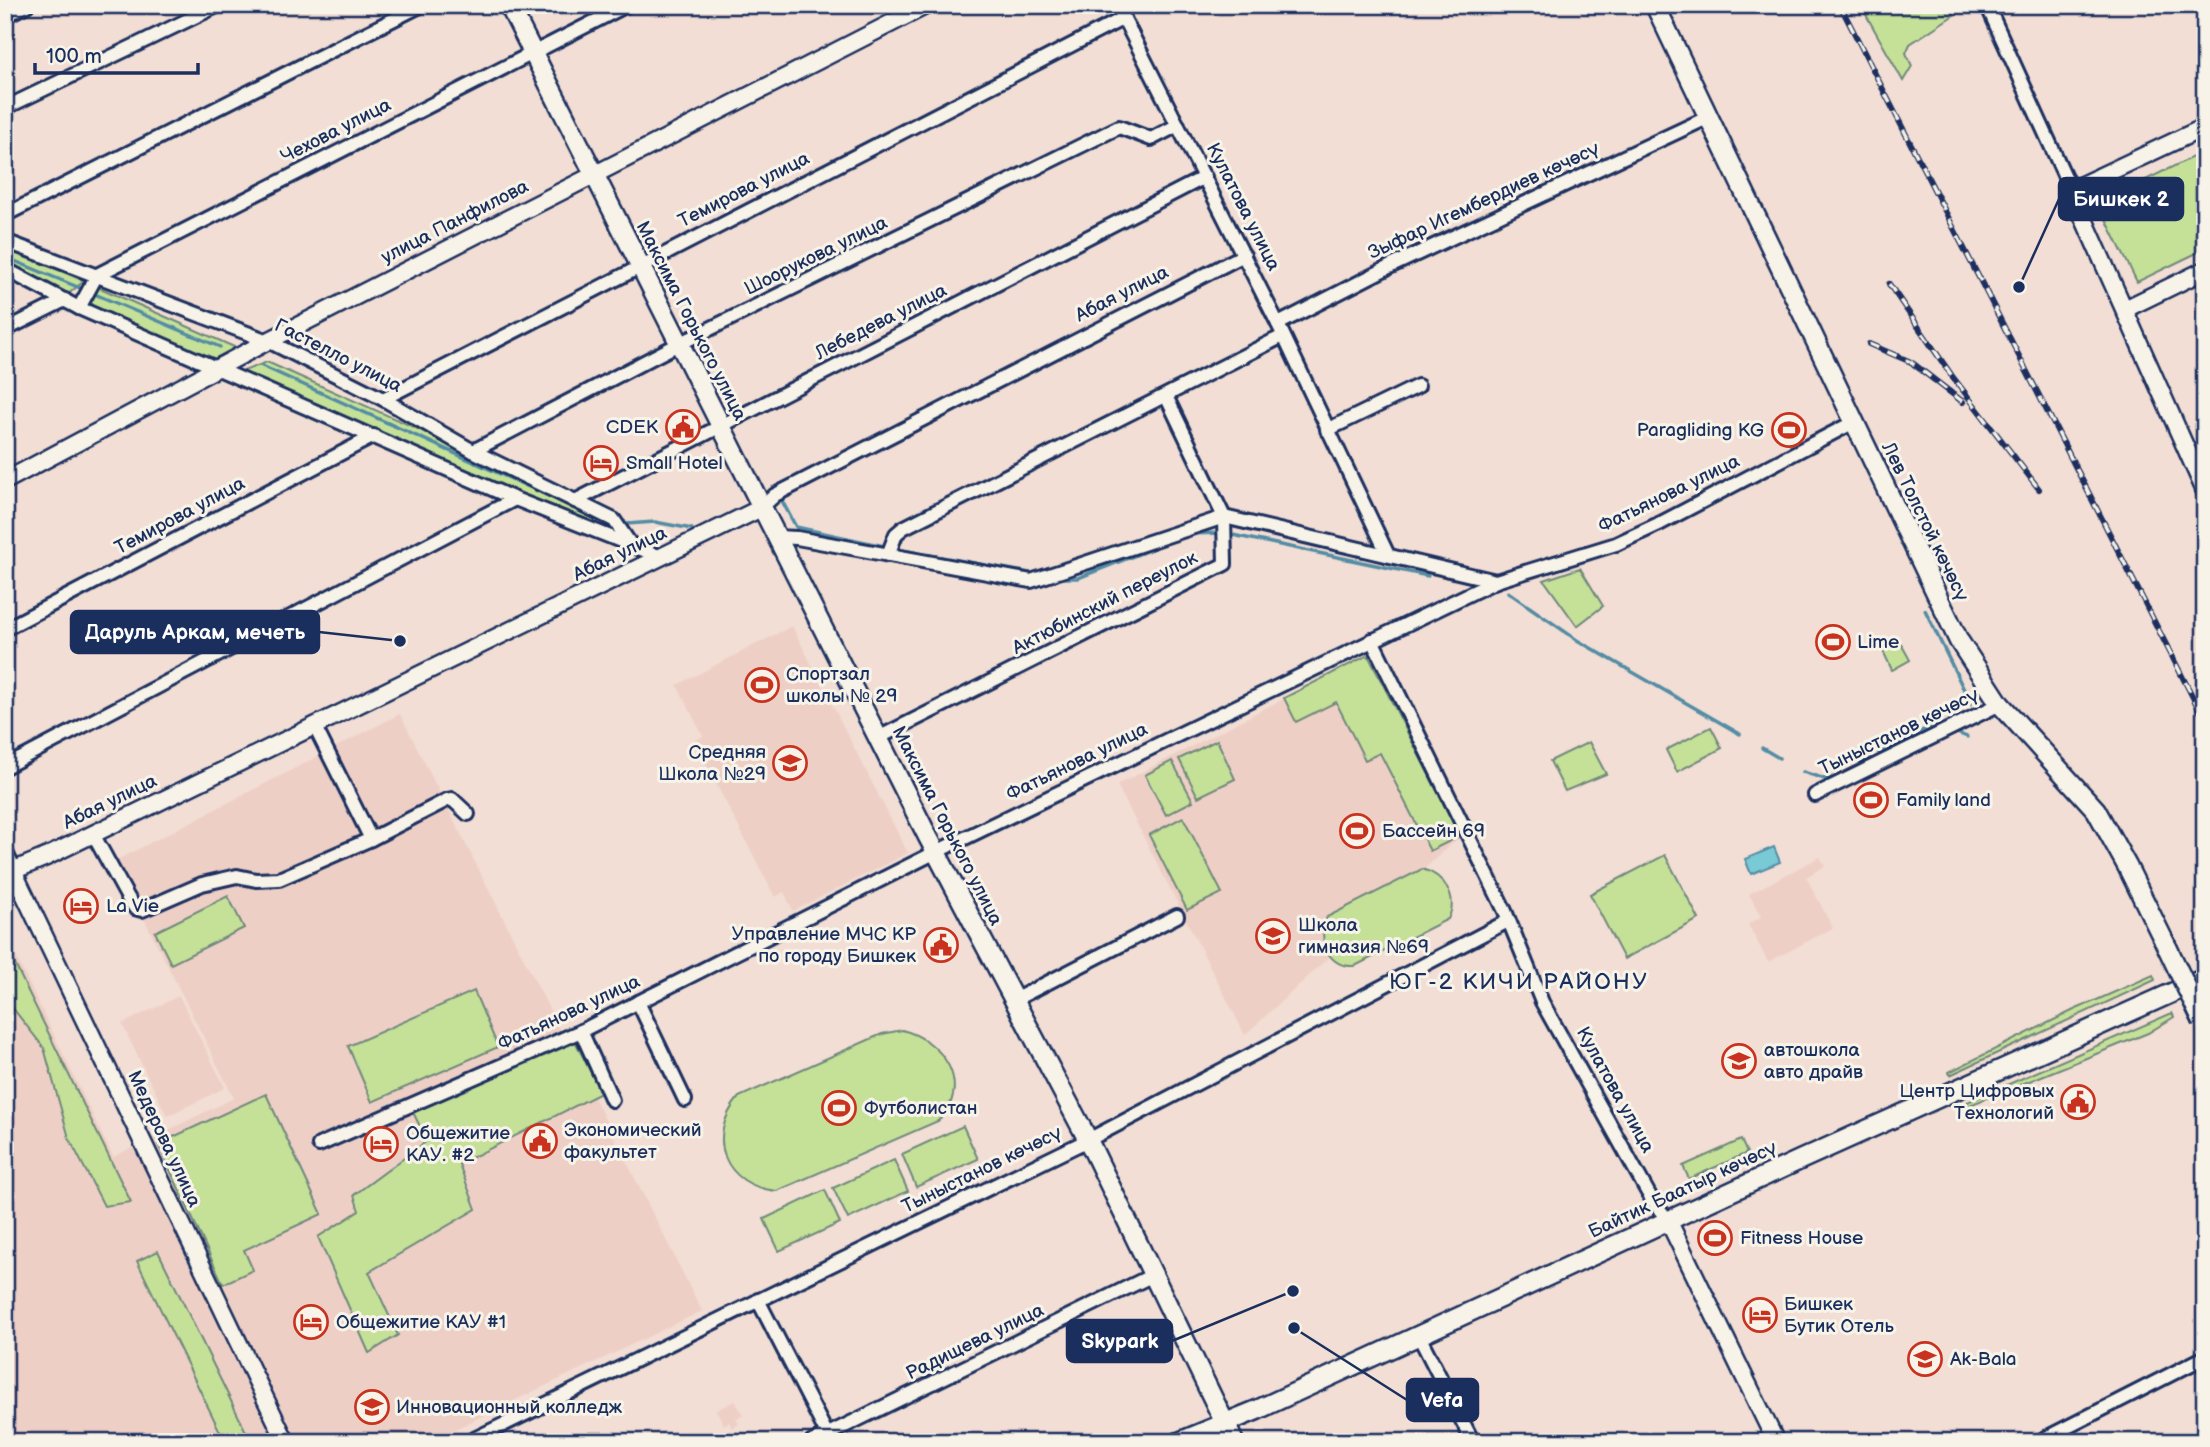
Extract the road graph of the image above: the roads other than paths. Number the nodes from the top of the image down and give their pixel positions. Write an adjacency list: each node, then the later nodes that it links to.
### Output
1 (27, 5): 10 (street)
2 (219, 5): 13 (street)
3 (422, 5): 20 (street)
4 (509, 5): 12 (main road, Максима Горького улица)
5 (627, 5): 12 (street, Чехова улица)
6 (927, 5): 17 (street, улица Панфилова)
7 (1118, 5): 11 (street, Кулатова улица)
8 (1655, 5): 14 (main road, Лев Толстой көчөсү)
9 (1987, 5): 19 (street)
10 (5, 16)
11 (1124, 18): 15 (street, Кулатова улица); 23 (street, Темирова улица)
12 (533, 52): 17 (main road, Максима Горького улица); 26 (street, Чехова улица)
13 (5, 108)
14 (1709, 117): 30 (street, Зыфар Игембердиев көчөсү); 39 (main road, Лев Толстой көчөсү)
15 (1178, 125): 18 (street, Кулатова улица); 34 (street, Шоорукова улица)
16 (2205, 127): 19 (street)
17 (594, 176): 23 (main road, Максима Горького улица); 33 (street, улица Панфилова)
18 (1205, 177): 22 (street, Кулатова улица); 40 (street, Лебедева улица)
19 (2071, 190): 29 (street)
20 (5, 215)
21 (5, 241): 26 (street, Гастелло улица)
22 (1244, 255): 30 (street, Кулатова улица); 48 (street, Абая улица)
23 (639, 265): 34 (main road, Максима Горького улица); 38 (street, Темирова улица)
24 (5, 270): 27 (street)
25 (2205, 270): 29 (street)
26 (97, 275): 28 (street); 33 (street, Гастелло улица)
27 (65, 300): 28 (street); 31 (street)
28 (79, 308): 35 (street)
29 (2125, 309): 45 (street)
30 (1278, 324): 32 (street, Кулатова улица)
31 (5, 330)
32 (1283, 336): 37 (street); 41 (street, Кулатова улица)
33 (268, 341): 35 (street, улица Панфилова); 38 (street, Гастелло улица)
34 (679, 344): 40 (main road, Максима Горького улица); 43 (street, Шоорукова улица)
35 (219, 368): 42 (street); 44 (street, улица Панфилова)
36 (1419, 386): 41 (street)
37 (1166, 396): 49 (street, Актюбинский переулок); 52 (street)
38 (383, 399): 43 (street, Гастелло улица)
39 (1854, 422): 55 (street, Фатьянова улица); 58 (main road, Лев Толстой көчөсү)
40 (720, 426): 47 (street, Лебедева улица); 48 (main road, Максима Горького улица)
41 (1327, 430): 53 (street, Кулатова улица)
42 (373, 436): 46 (street); 56 (street, Темирова улица)
43 (473, 451): 47 (street, Гастелло улица)
44 (5, 481)
45 (2205, 491)
46 (515, 499): 51 (street); 61 (street)
47 (575, 500): 51 (street, Гастелло улица)
48 (761, 508): 50 (main road, Максима Горького улица); 54 (street, Абая улица)
49 (1224, 517): 52 (street); 53 (street); 60 (street, Актюбинский переулок)
50 (776, 537): 52 (street); 60 (main road, Максима Горького улица)
51 (631, 545): 54 (street)
52 (888, 555)
53 (1388, 555): 55 (street)
54 (661, 557): 59 (street, Абая улица)
55 (1496, 581): 57 (street, Фатьянова улица)
56 (5, 629)
57 (1372, 640): 66 (street, Фатьянова улица); 70 (street, Кулатова улица)
58 (2000, 704): 62 (street, Тыныстанов көчөсү); 74 (main road, Лев Толстой көчөсү, bridge)
59 (314, 725): 64 (street, Абая улица); 65 (street)
60 (878, 738): 66 (main road, Максима Горького улица)
61 (5, 767)
62 (1815, 795)
63 (468, 814): 65 (street)
64 (93, 834): 65 (street); 68 (street, Абая улица)
65 (371, 839)
66 (936, 852): 72 (main road, Максима Горького улица); 73 (street, Фатьянова улица)
67 (5, 854): 68 (street, Медерова улица)
68 (9, 872): 87 (street, Медерова улица)
69 (1177, 916): 72 (street)
70 (1508, 921): 78 (street, Тыныстанов көчөсү); 80 (street, Кулатова улица)
71 (2205, 978): 80 (main road, Байтик Баатыр көчөсү)
72 (1014, 1000): 78 (main road, Максима Горького улица)
73 (638, 1002): 75 (street, Фатьянова улица); 77 (street)
74 (2204, 1025)
75 (580, 1031): 76 (street); 79 (street, Фатьянова улица)
76 (612, 1100)
77 (685, 1100)
78 (1088, 1140): 81 (main road, Максима Горького улица); 82 (street, Тыныстанов көчөсү)
79 (319, 1145)
80 (1668, 1220): 83 (main road, Байтик Баатыр көчөсү); 93 (street, Кулатова улица)
81 (1153, 1275): 85 (main road, Максима Горького улица); 86 (street, Радищева улица)
82 (758, 1300): 86 (street); 88 (street, Тыныстанов көчөсү)
83 (1419, 1336): 85 (main road, Байтик Баатыр көчөсү); 92 (street)
84 (2205, 1357): 94 (street)
85 (1225, 1422): 90 (main road, Байтик Баатыр көчөсү); 91 (main road, Максима Горького улица)
86 (829, 1438): 89 (street, Радищева улица)
87 (286, 1442)
88 (468, 1442)
89 (812, 1442)
90 (1179, 1442)
91 (1234, 1442)
92 (1474, 1442)
93 (1776, 1442)
94 (2038, 1442)

